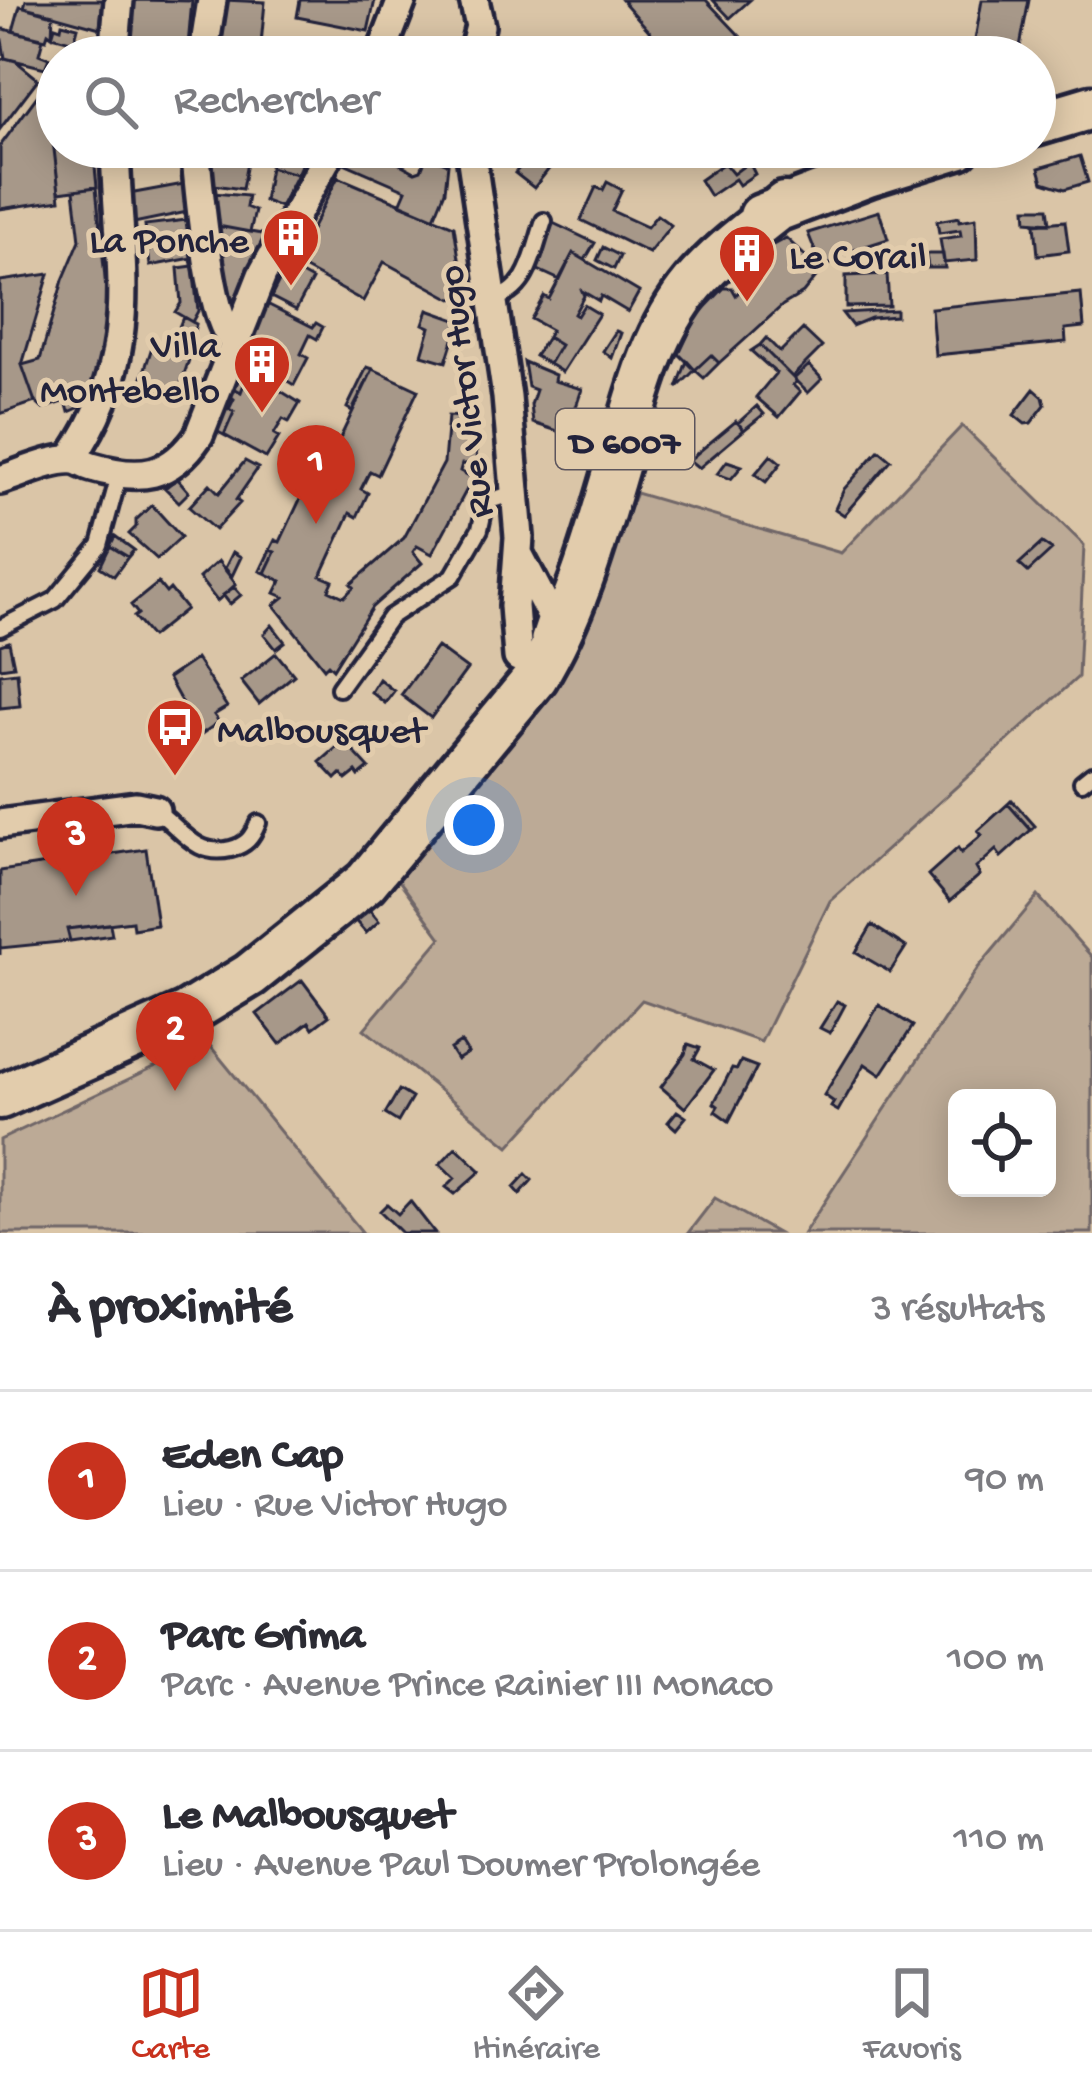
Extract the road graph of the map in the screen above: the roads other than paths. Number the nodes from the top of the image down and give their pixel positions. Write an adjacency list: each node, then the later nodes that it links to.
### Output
1 (119, 0): 5 (street)
2 (212, 0): 6 (street)
3 (402, 0): 7 (street)
4 (474, 0): 8 (street)
5 (116, 36)
6 (206, 36)
7 (388, 36)
8 (477, 36)
9 (1092, 107): 10 (main road)
10 (1056, 118)
11 (117, 168): 19 (street)
12 (198, 168): 18 (street)
13 (321, 168): 18 (street)
14 (473, 168): 17 (street, Rue Victor Hugo)
15 (894, 168): 23 (main road, D 6007)
16 (544, 220): 17 (lane)
17 (492, 299): 22 (street, Rue Victor Hugo)
18 (233, 340): 20 (street)
19 (71, 460): 20 (street); 21 (street)
20 (120, 472): 24 (lane)
21 (0, 480)
22 (514, 494): 23 (street, Rue Victor Hugo); 25 (lane)
23 (541, 618): 29 (main road, D 6007); 29 (main road, D 6007)
24 (0, 628)
25 (339, 688)
26 (155, 810): 27 (lane); 28 (street)
27 (258, 823)
28 (0, 824)
29 (304, 930): 30 (main road, D 6007)
30 (0, 1097)

